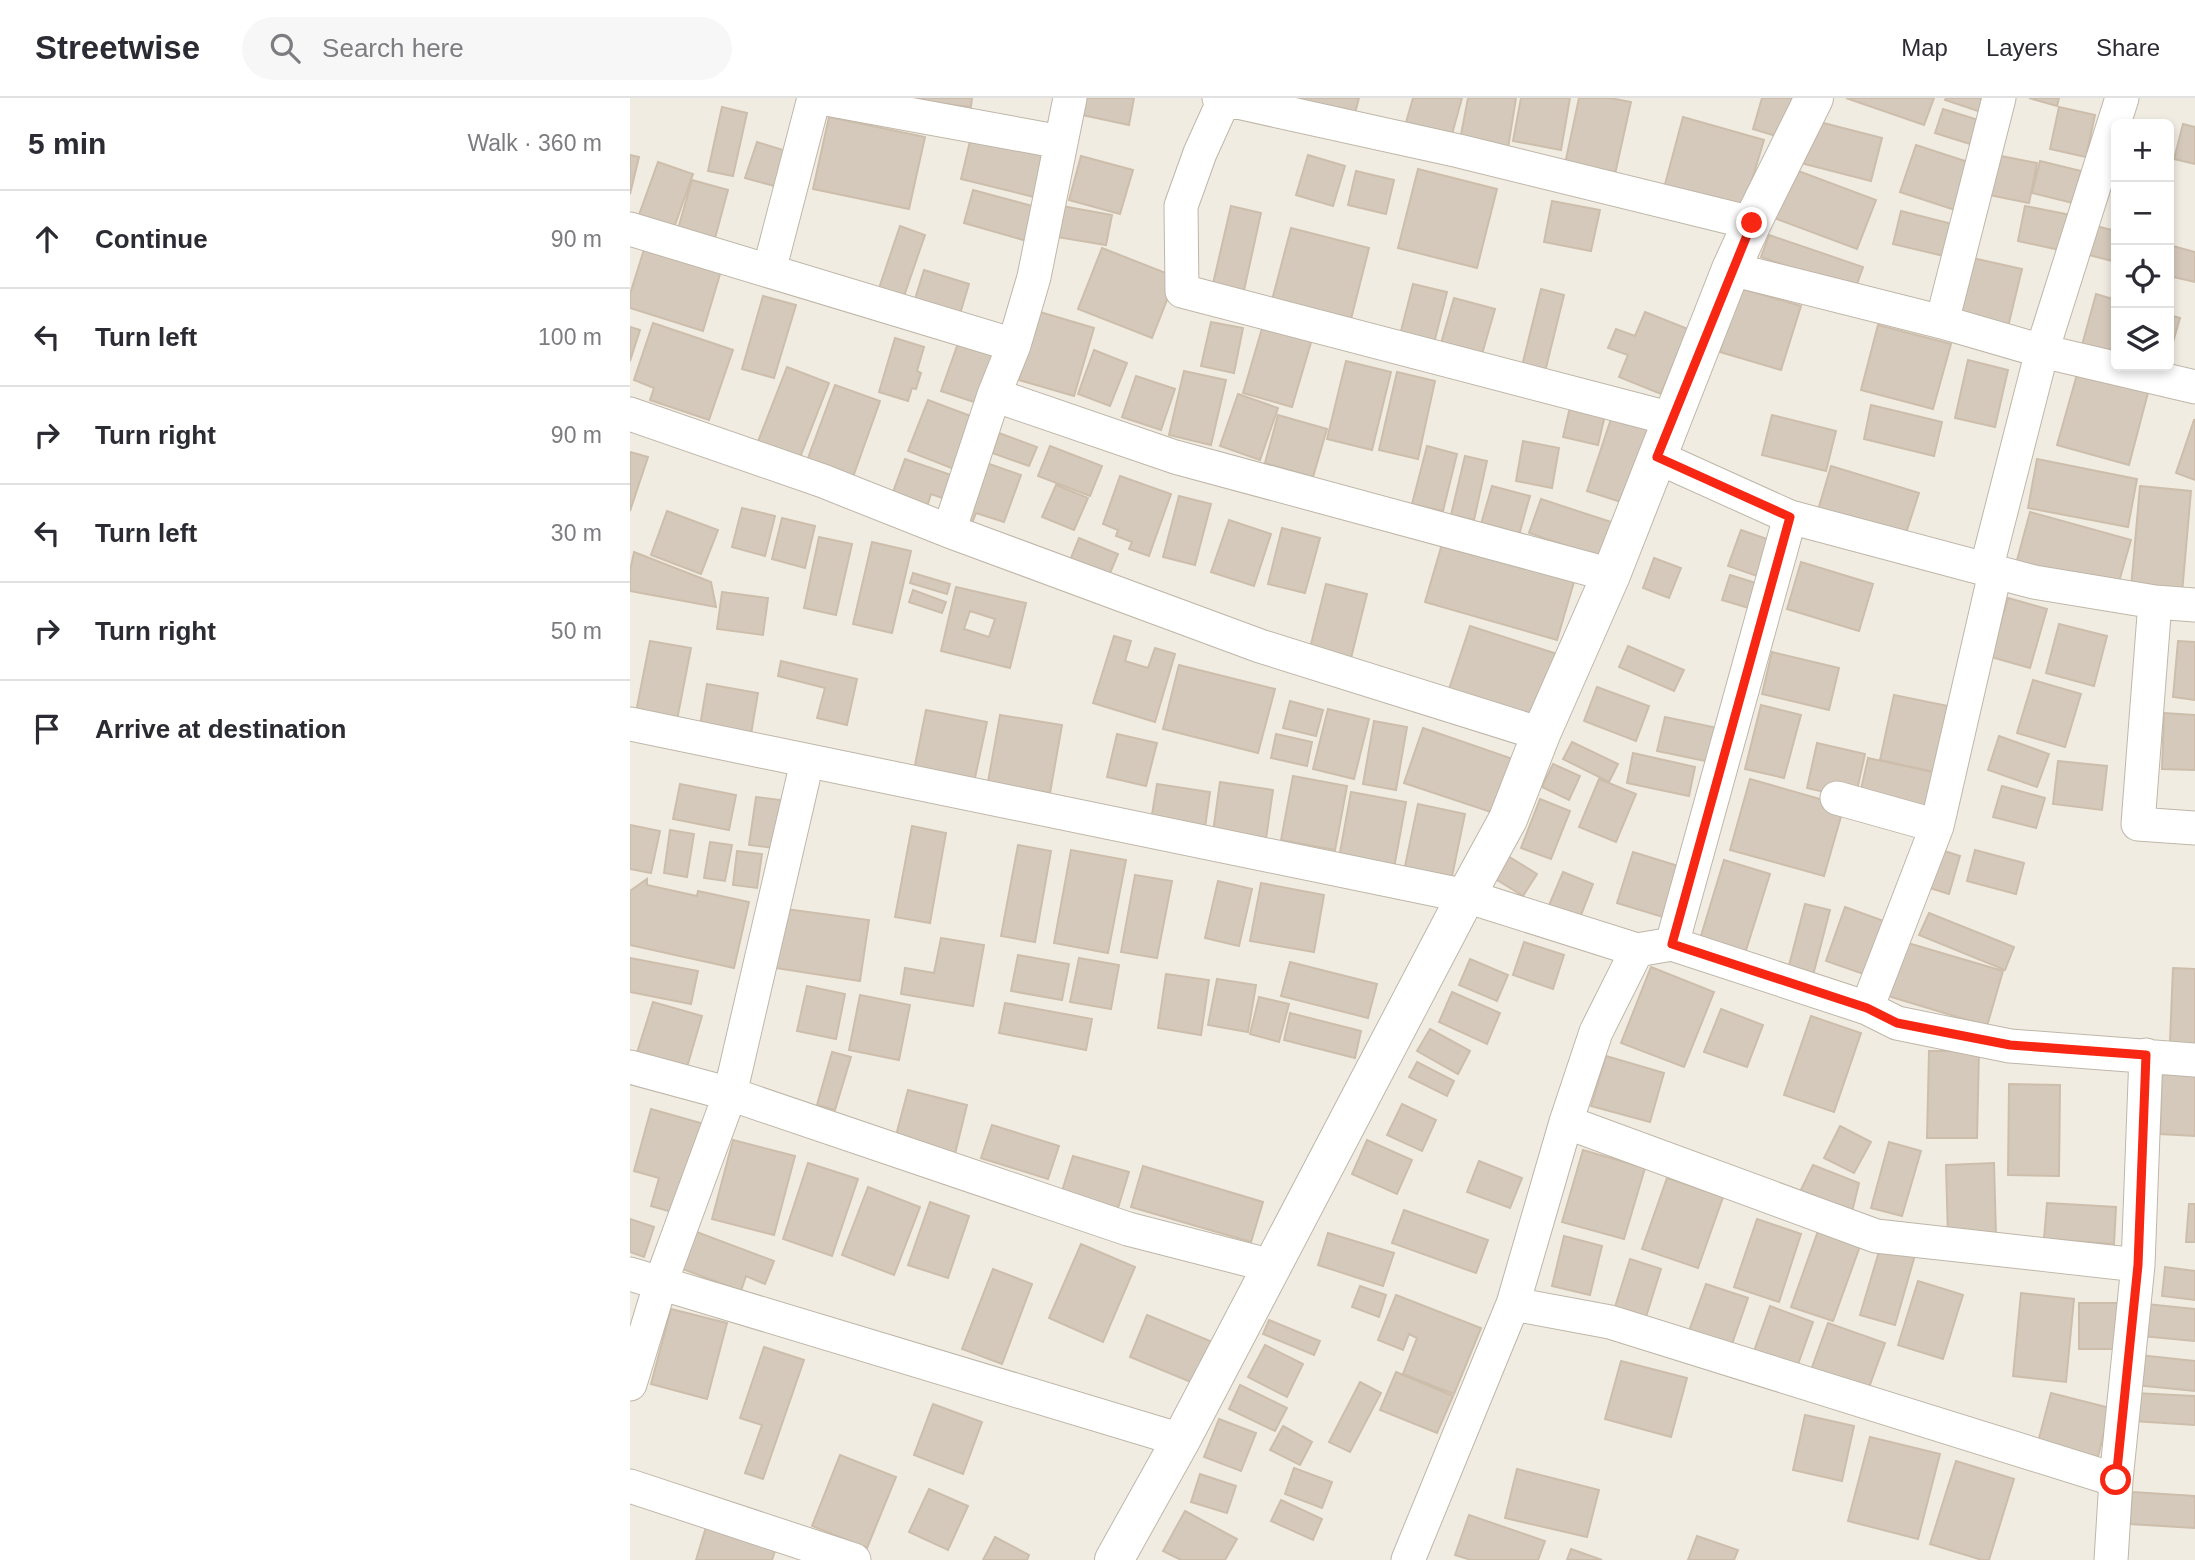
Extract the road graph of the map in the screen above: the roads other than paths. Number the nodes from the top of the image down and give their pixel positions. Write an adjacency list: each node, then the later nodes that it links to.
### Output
1 (814, 98): 12 (street)
2 (821, 98): 8 (street)
3 (1070, 98): 8 (street)
4 (1814, 98): 9 (street)
5 (1999, 98): 13 (street)
6 (2122, 98): 15 (street)
7 (1221, 99): 9 (street); 19 (street)
8 (1061, 142): 14 (street)
9 (1752, 223): 11 (street)
10 (630, 229): 12 (street)
11 (1731, 269): 13 (street); 19 (street)
12 (769, 271): 14 (street)
13 (1942, 322): 15 (street)
14 (1014, 345): 17 (street)
15 (2042, 351): 16 (street); 23 (street)
16 (2195, 387)
17 (994, 395): 22 (street); 24 (street)
18 (630, 414): 22 (street)
19 (1672, 419): 20 (street)
20 (1657, 457): 21 (street); 24 (street)
21 (1790, 517): 23 (street); 34 (street)
22 (949, 531): 28 (street)
23 (1991, 571): 25 (street); 31 (street)
24 (1611, 575): 28 (street)
25 (2155, 602): 26 (street); 32 (street)
26 (2195, 605)
27 (630, 724): 29 (street)
28 (1541, 734): 33 (street)
29 (807, 762): 33 (street); 40 (street)
30 (1837, 798): 31 (street)
31 (1937, 826): 36 (street)
32 (2195, 828)
33 (1466, 896): 35 (street); 43 (street)
34 (1672, 944): 35 (street); 36 (street)
35 (1637, 950): 41 (street)
36 (1867, 1008): 37 (street)
37 (2146, 1055): 38 (street); 42 (street)
38 (2195, 1060)
39 (630, 1067): 40 (street)
40 (730, 1094): 43 (street); 44 (street)
41 (1566, 1122): 42 (street); 45 (street)
42 (2138, 1265): 48 (street)
43 (1272, 1266): 47 (street)
44 (645, 1278): 46 (street); 47 (street)
45 (1513, 1304): 48 (street); 52 (street)
46 (630, 1384)
47 (1181, 1440): 51 (street)
48 (2116, 1480): 53 (street)
49 (630, 1486): 50 (street)
50 (853, 1560)
51 (1114, 1560)
52 (1408, 1560)
53 (2111, 1560)

